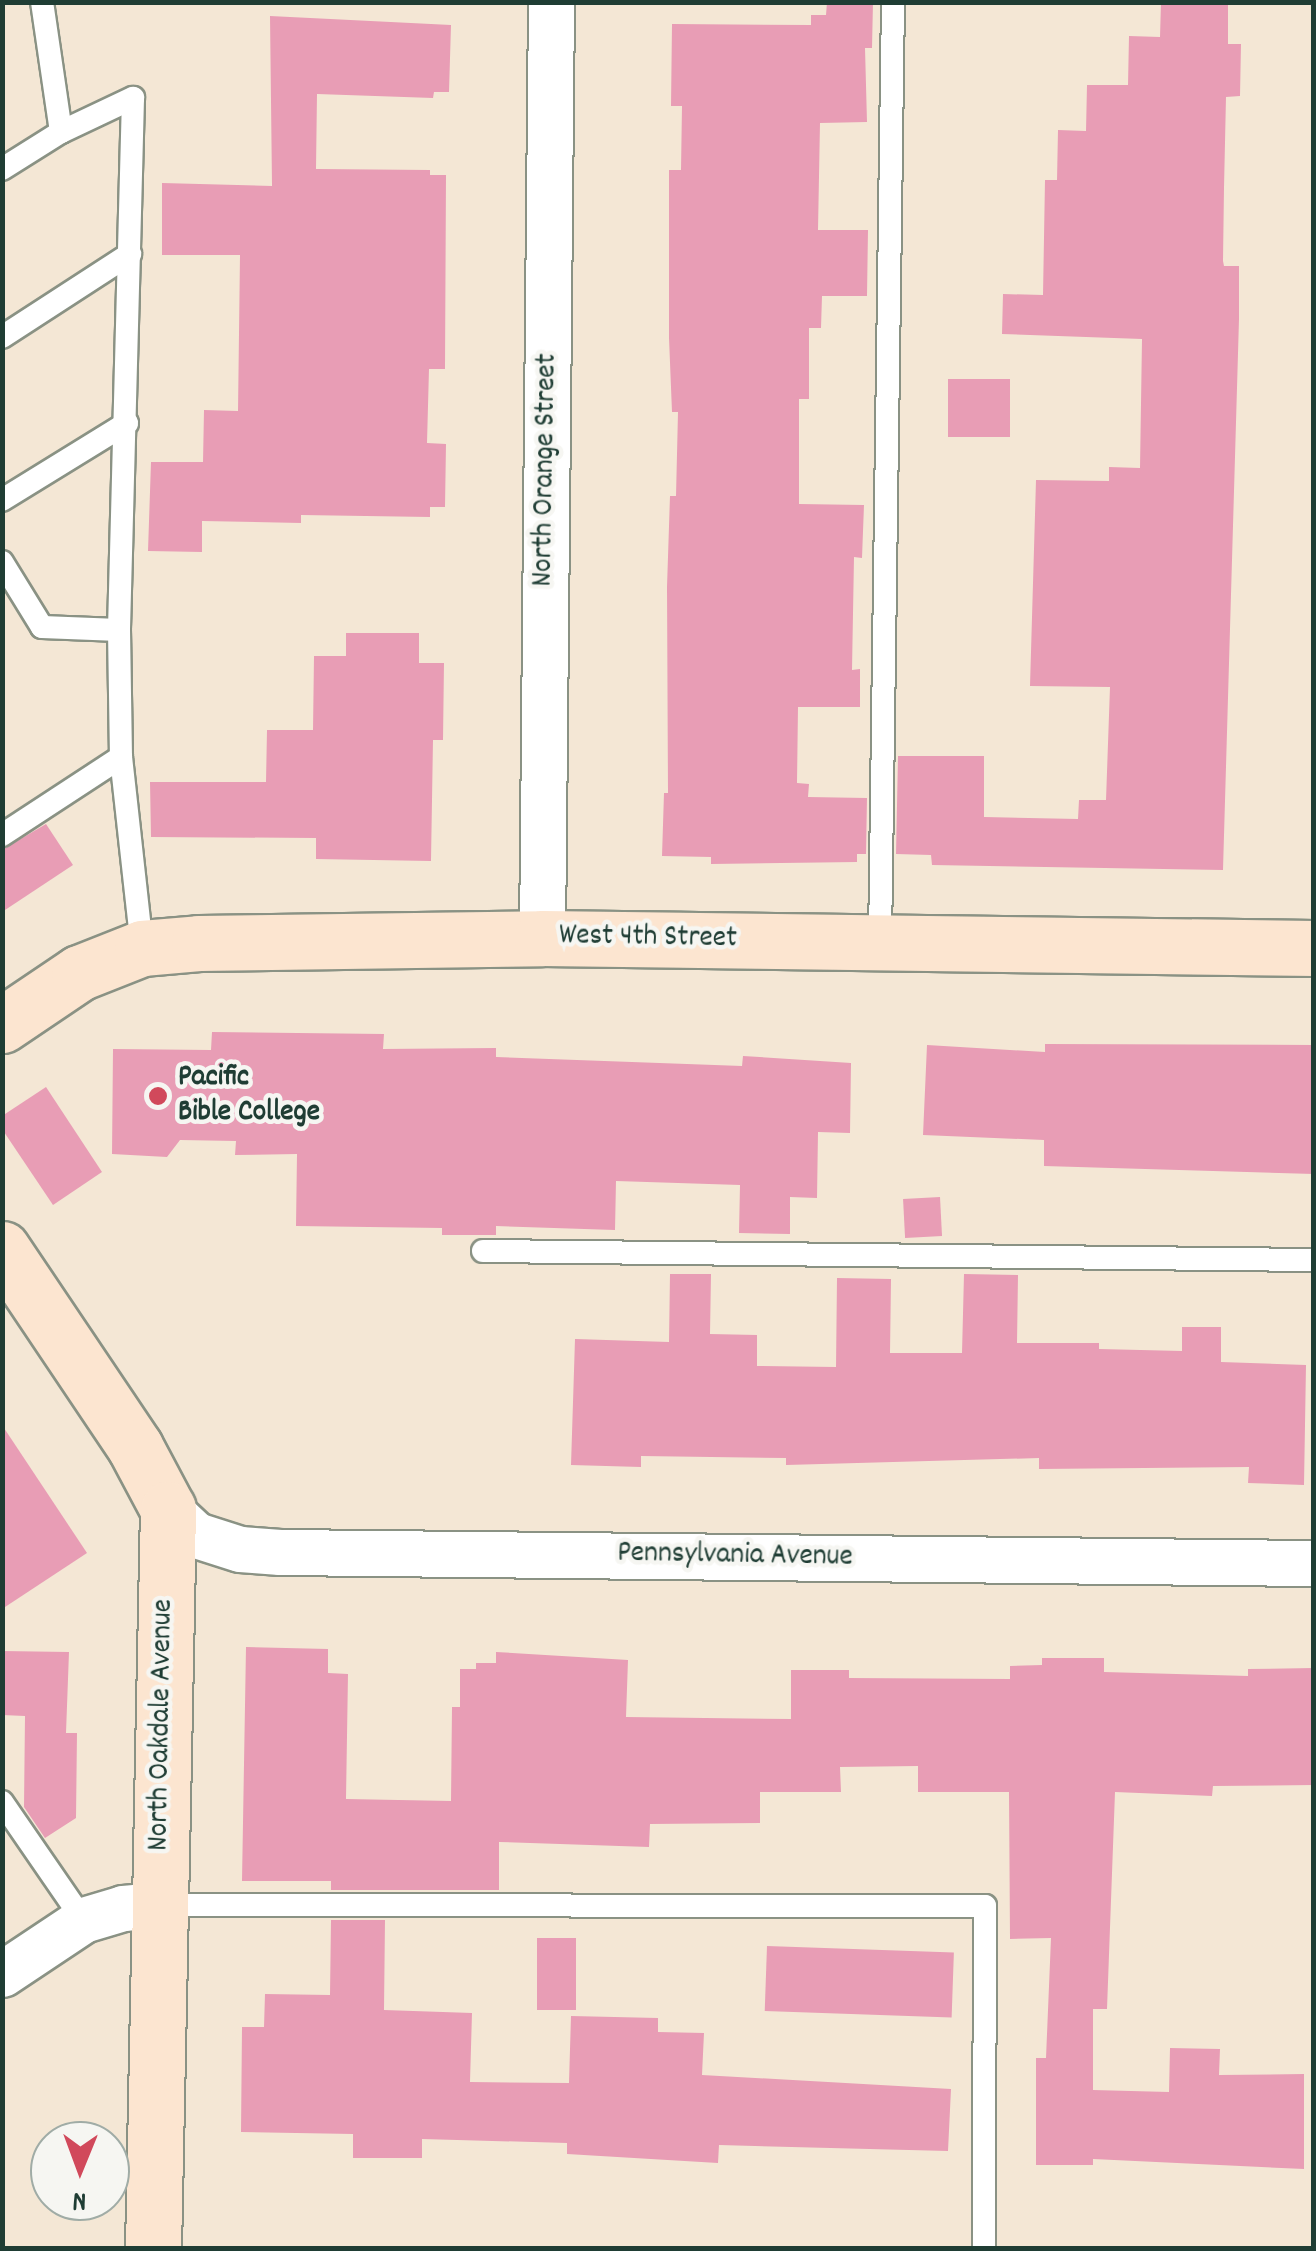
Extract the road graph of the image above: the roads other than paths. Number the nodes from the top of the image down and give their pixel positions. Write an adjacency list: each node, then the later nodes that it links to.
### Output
1 (42, 2): 4 (lane)
2 (552, 2): 14 (street, North Orange Street)
3 (893, 2): 15 (lane)
4 (61, 132): 5 (lane); 6 (lane)
5 (2, 170)
6 (130, 254): 7 (lane); 8 (lane)
7 (2, 337)
8 (127, 423): 9 (lane); 11 (lane)
9 (2, 500)
10 (2, 562): 11 (lane)
11 (119, 630): 12 (lane)
12 (121, 758): 13 (lane); 16 (lane)
13 (2, 835)
14 (542, 938): 15 (street, West 4th Street); 16 (street, West 4th Street)
15 (880, 942): 17 (street, West 4th Street)
16 (142, 948): 18 (street, West 4th Street)
17 (1314, 948)
18 (2, 1025)
19 (2, 1250): 22 (street, North Oakdale Avenue)
20 (483, 1250): 21 (lane)
21 (1314, 1260)
22 (168, 1510): 23 (street, Pennsylvania Avenue); 25 (street, North Oakdale Avenue)
23 (1314, 1563)
24 (2, 1802): 26 (lane)
25 (160, 1905): 26 (street); 28 (street, North Oakdale Avenue); 29 (lane)
26 (83, 1920): 27 (street)
27 (2, 1974)
28 (152, 2248)
29 (984, 2248)

